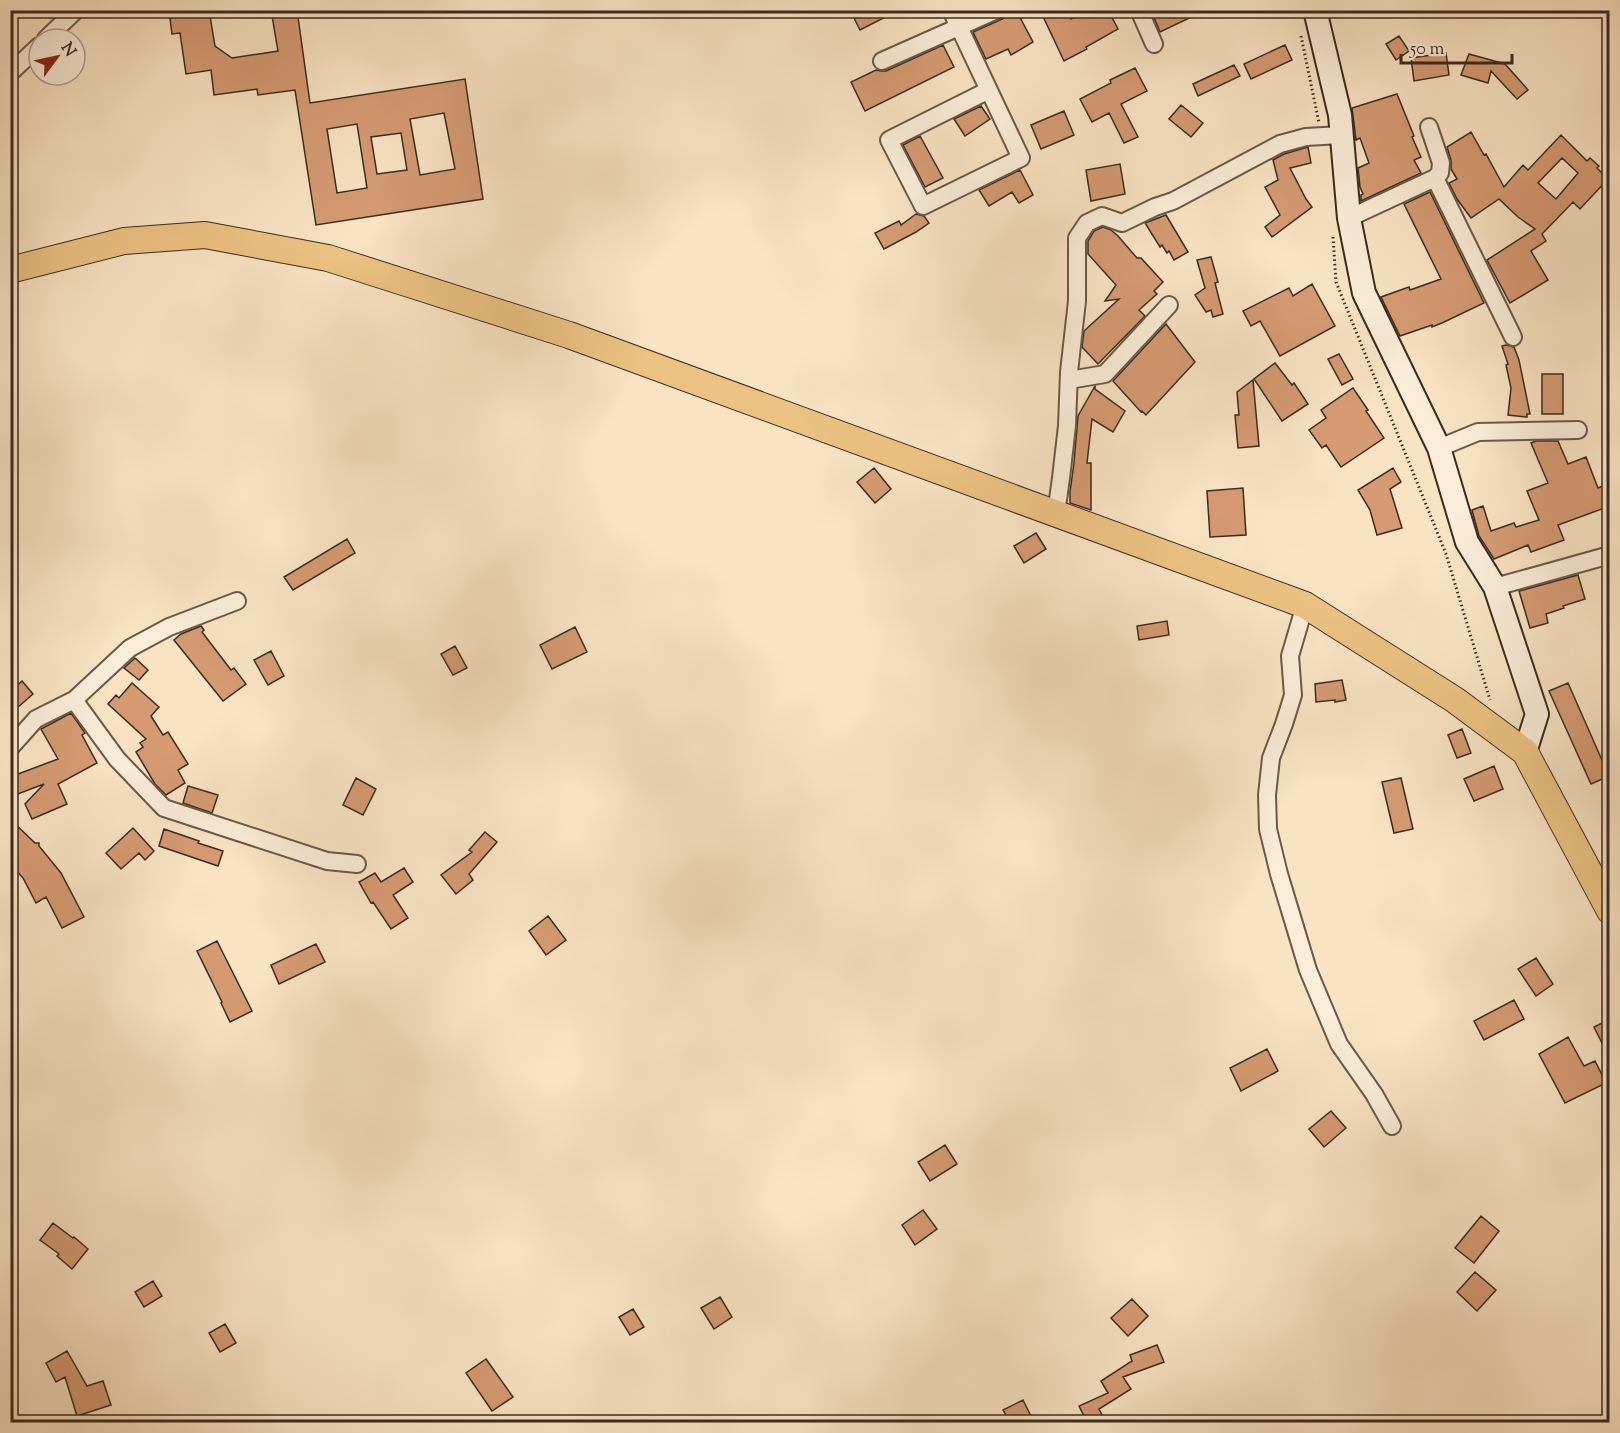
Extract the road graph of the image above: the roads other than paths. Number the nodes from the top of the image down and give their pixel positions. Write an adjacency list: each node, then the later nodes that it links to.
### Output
1 (76, 10): 6 (street)
2 (951, 10): 7 (street)
3 (997, 10): 7 (street)
4 (1139, 10): 8 (street)
5 (1315, 10): 14 (main road)
6 (58, 27)
7 (959, 27): 10 (street); 12 (street)
8 (1154, 44)
9 (27, 57): 11 (street)
10 (882, 61)
11 (10, 73)
12 (989, 90): 12 (street)
13 (1429, 127): 15 (street)
14 (1341, 135): 16 (main road); 20 (street)
15 (1435, 178): 16 (street); 19 (street)
16 (1349, 218): 22 (main road)
17 (10, 270): 23 (main road)
18 (1169, 305): 20 (street)
19 (1513, 337)
20 (1069, 380): 23 (street)
21 (1578, 430): 22 (street)
22 (1439, 448): 25 (main road)
23 (1056, 514): 27 (main road)
24 (1610, 555): 25 (street)
25 (1495, 587): 30 (main road)
26 (237, 601): 28 (street)
27 (1305, 605): 30 (main road); 33 (street)
28 (74, 700): 29 (street); 31 (street)
29 (10, 748)
30 (1525, 752): 32 (main road)
31 (357, 864)
32 (1610, 911)
33 (1392, 1126)

